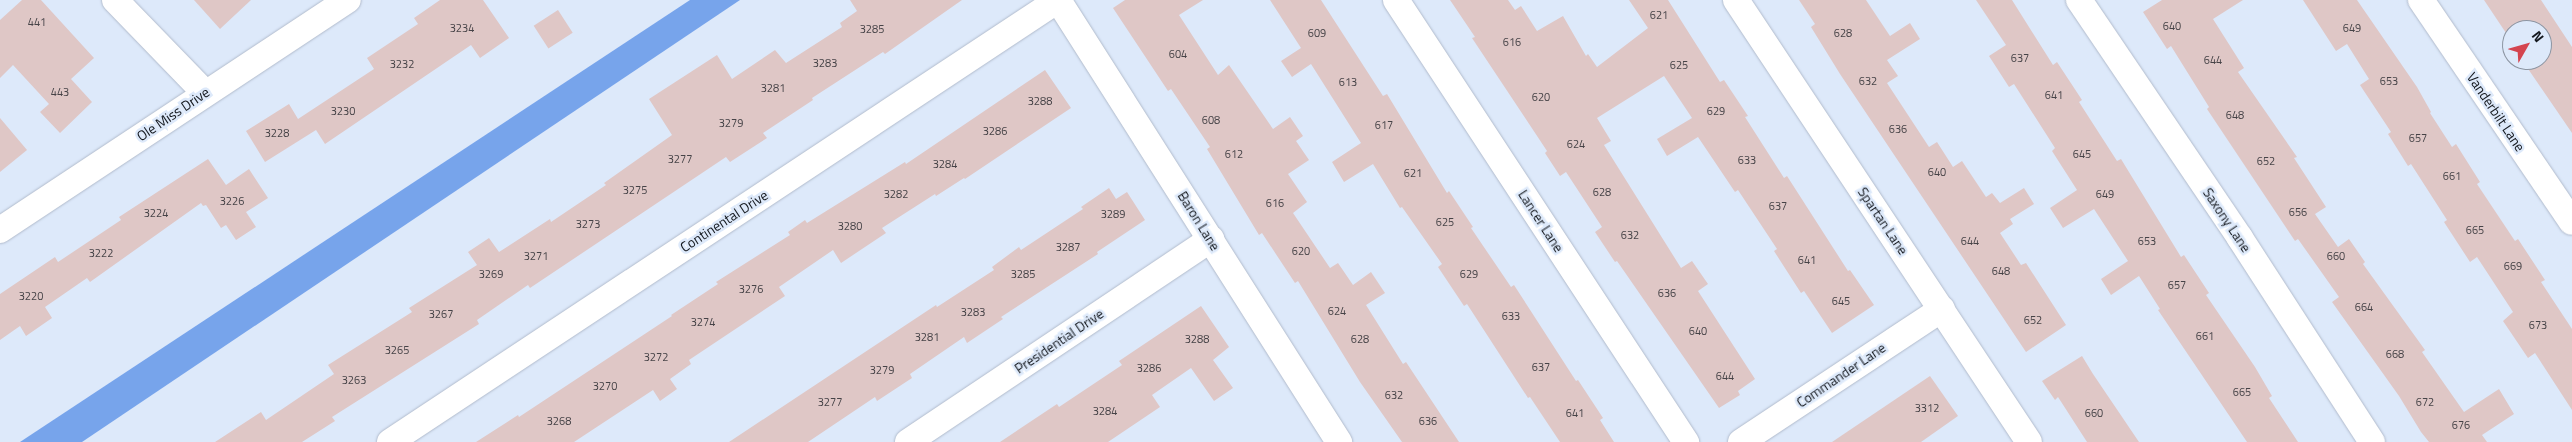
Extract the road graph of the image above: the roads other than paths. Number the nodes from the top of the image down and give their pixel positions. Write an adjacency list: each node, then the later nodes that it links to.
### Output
1 (115, 0): 8 (street)
2 (348, 0): 8 (street, Ole Miss Drive)
3 (1058, 0): 11 (street, Baron Lane); 13 (street, Continental Drive)
4 (1396, 0): 16 (street, Lancer Lane)
5 (1736, 0): 12 (street, Spartan Lane)
6 (2079, 0): 19 (street, Saxony Lane)
7 (2421, 0): 9 (street, Vanderbilt Lane)
8 (204, 93): 10 (street, Ole Miss Drive)
9 (2572, 222)
10 (0, 230)
11 (1211, 239): 14 (street, Presidential Drive); 15 (street, Baron Lane)
12 (1942, 309): 17 (street, Commander Lane); 18 (street, Spartan Lane)
13 (390, 442)
14 (908, 442)
15 (1339, 442)
16 (1686, 442)
17 (1741, 442)
18 (2029, 442)
19 (2372, 442)

